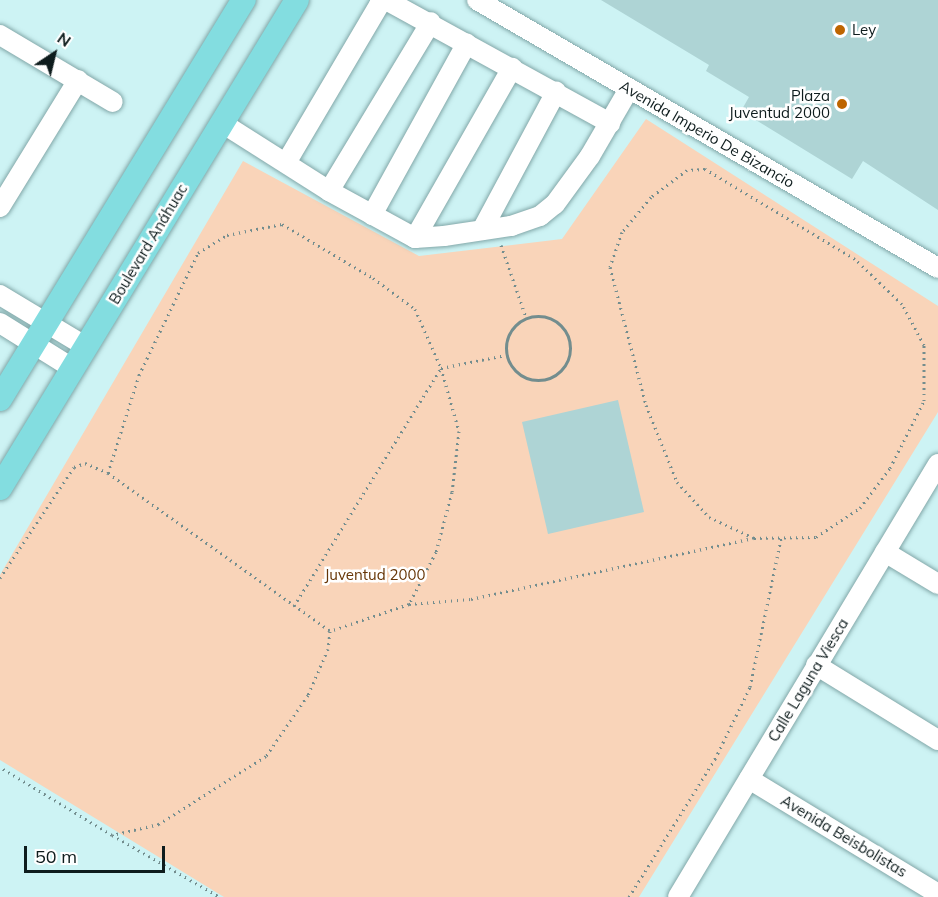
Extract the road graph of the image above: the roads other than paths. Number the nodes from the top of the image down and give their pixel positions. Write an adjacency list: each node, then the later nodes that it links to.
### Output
1 (244, 0): 23 (main road)
2 (297, 0): 12 (main road, Boulevard Anáhuac)
3 (477, 0): 9 (street, Avenida Imperio De Bizancio)
4 (431, 22): 6 (street); 14 (street); 15 (street)
5 (0, 35): 8 (street)
6 (467, 43): 7 (street); 17 (street)
7 (512, 68): 10 (street); 19 (street)
8 (78, 80): 11 (street); 16 (street)
9 (629, 90): 13 (street); 20 (street, Avenida Imperio De Bizancio)
10 (556, 92): 13 (street); 18 (street)
11 (113, 102)
12 (222, 123): 14 (street); 25 (main road, Boulevard Anáhuac)
13 (610, 123): 18 (street)
14 (286, 163): 15 (street)
15 (328, 190): 17 (street)
16 (3, 195)
17 (372, 215): 19 (street)
18 (488, 229): 19 (street)
19 (415, 238)
20 (938, 268)
21 (0, 295): 23 (street)
22 (0, 323): 24 (street)
23 (45, 323): 24 (main road); 25 (street)
24 (33, 344): 26 (street); 27 (main road)
25 (85, 346): 26 (main road, Boulevard Anáhuac)
26 (72, 368): 29 (main road, Boulevard Anáhuac)
27 (0, 399)
28 (938, 464): 30 (street, Calle Laguna Viesca)
29 (0, 488)
30 (885, 552): 31 (street); 32 (street, Calle Laguna Viesca)
31 (938, 584)
32 (816, 665): 33 (street); 34 (street, Calle Laguna Viesca)
33 (938, 740)
34 (749, 779): 35 (street, Avenida Beisbolistas); 36 (street, Calle Laguna Viesca)
35 (938, 894)
36 (682, 896)

